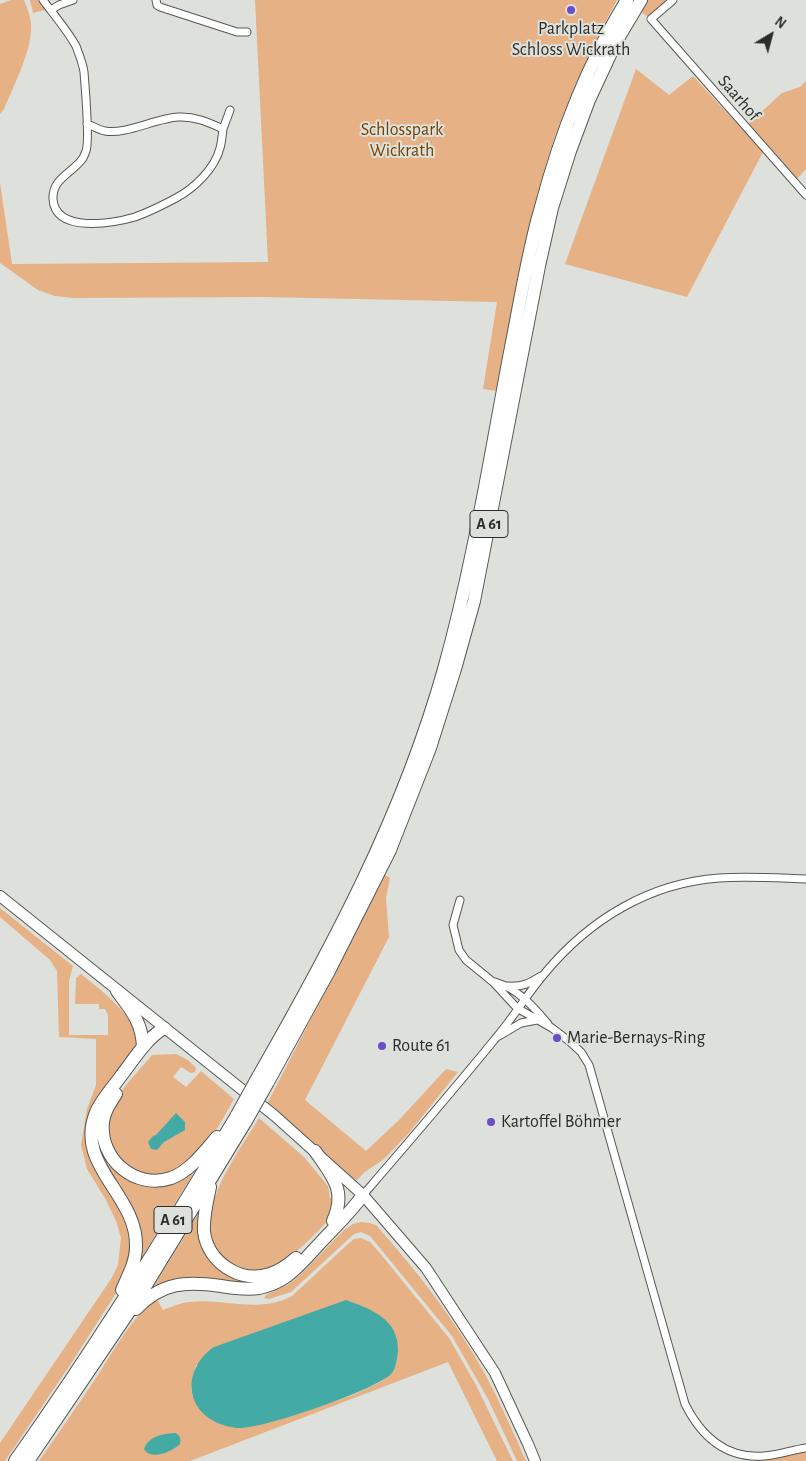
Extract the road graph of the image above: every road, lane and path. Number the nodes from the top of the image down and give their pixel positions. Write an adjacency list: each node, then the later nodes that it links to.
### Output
1 (43, 0): 7 (street)
2 (73, 0): 7 (street)
3 (156, 0): 9 (street)
4 (627, 0): 8 (highway, A 61)
5 (641, 0): 8 (highway, A 61)
6 (673, 0): 13 (street, Saarhof)
7 (51, 10): 11 (street)
8 (621, 21): 28 (highway, A 61, bridge)
9 (247, 32)
10 (230, 110): 12 (street)
11 (87, 124): 12 (street); 12 (street)
12 (223, 129)
13 (806, 195)
14 (806, 879): 17 (street)
15 (0, 896): 20 (main road)
16 (460, 900): 18 (street)
17 (545, 973): 19 (street); 21 (street)
18 (493, 982): 19 (street); 22 (street)
19 (505, 985): 21 (street)
20 (117, 991): 24 (main road); 27 (highway)
21 (525, 999): 22 (street); 25 (street)
22 (517, 1008): 23 (street); 26 (street)
23 (537, 1020): 25 (street); 26 (street)
24 (164, 1028): 27 (highway); 28 (highway); 29 (main road)
25 (552, 1028): 34 (street)
26 (497, 1038): 31 (street)
27 (144, 1047): 33 (highway)
28 (241, 1118): 30 (highway, A 61); 33 (highway, A 61)
29 (315, 1151): 31 (main road); 32 (highway)
30 (211, 1179): 32 (highway); 33 (highway, A 61)
31 (362, 1195): 32 (highway); 33 (highway); 37 (main road)
32 (333, 1221)
33 (113, 1325): 35 (highway, A 61); 36 (highway, A 61)
34 (806, 1448)
35 (15, 1461)
36 (28, 1461)
37 (535, 1461)

